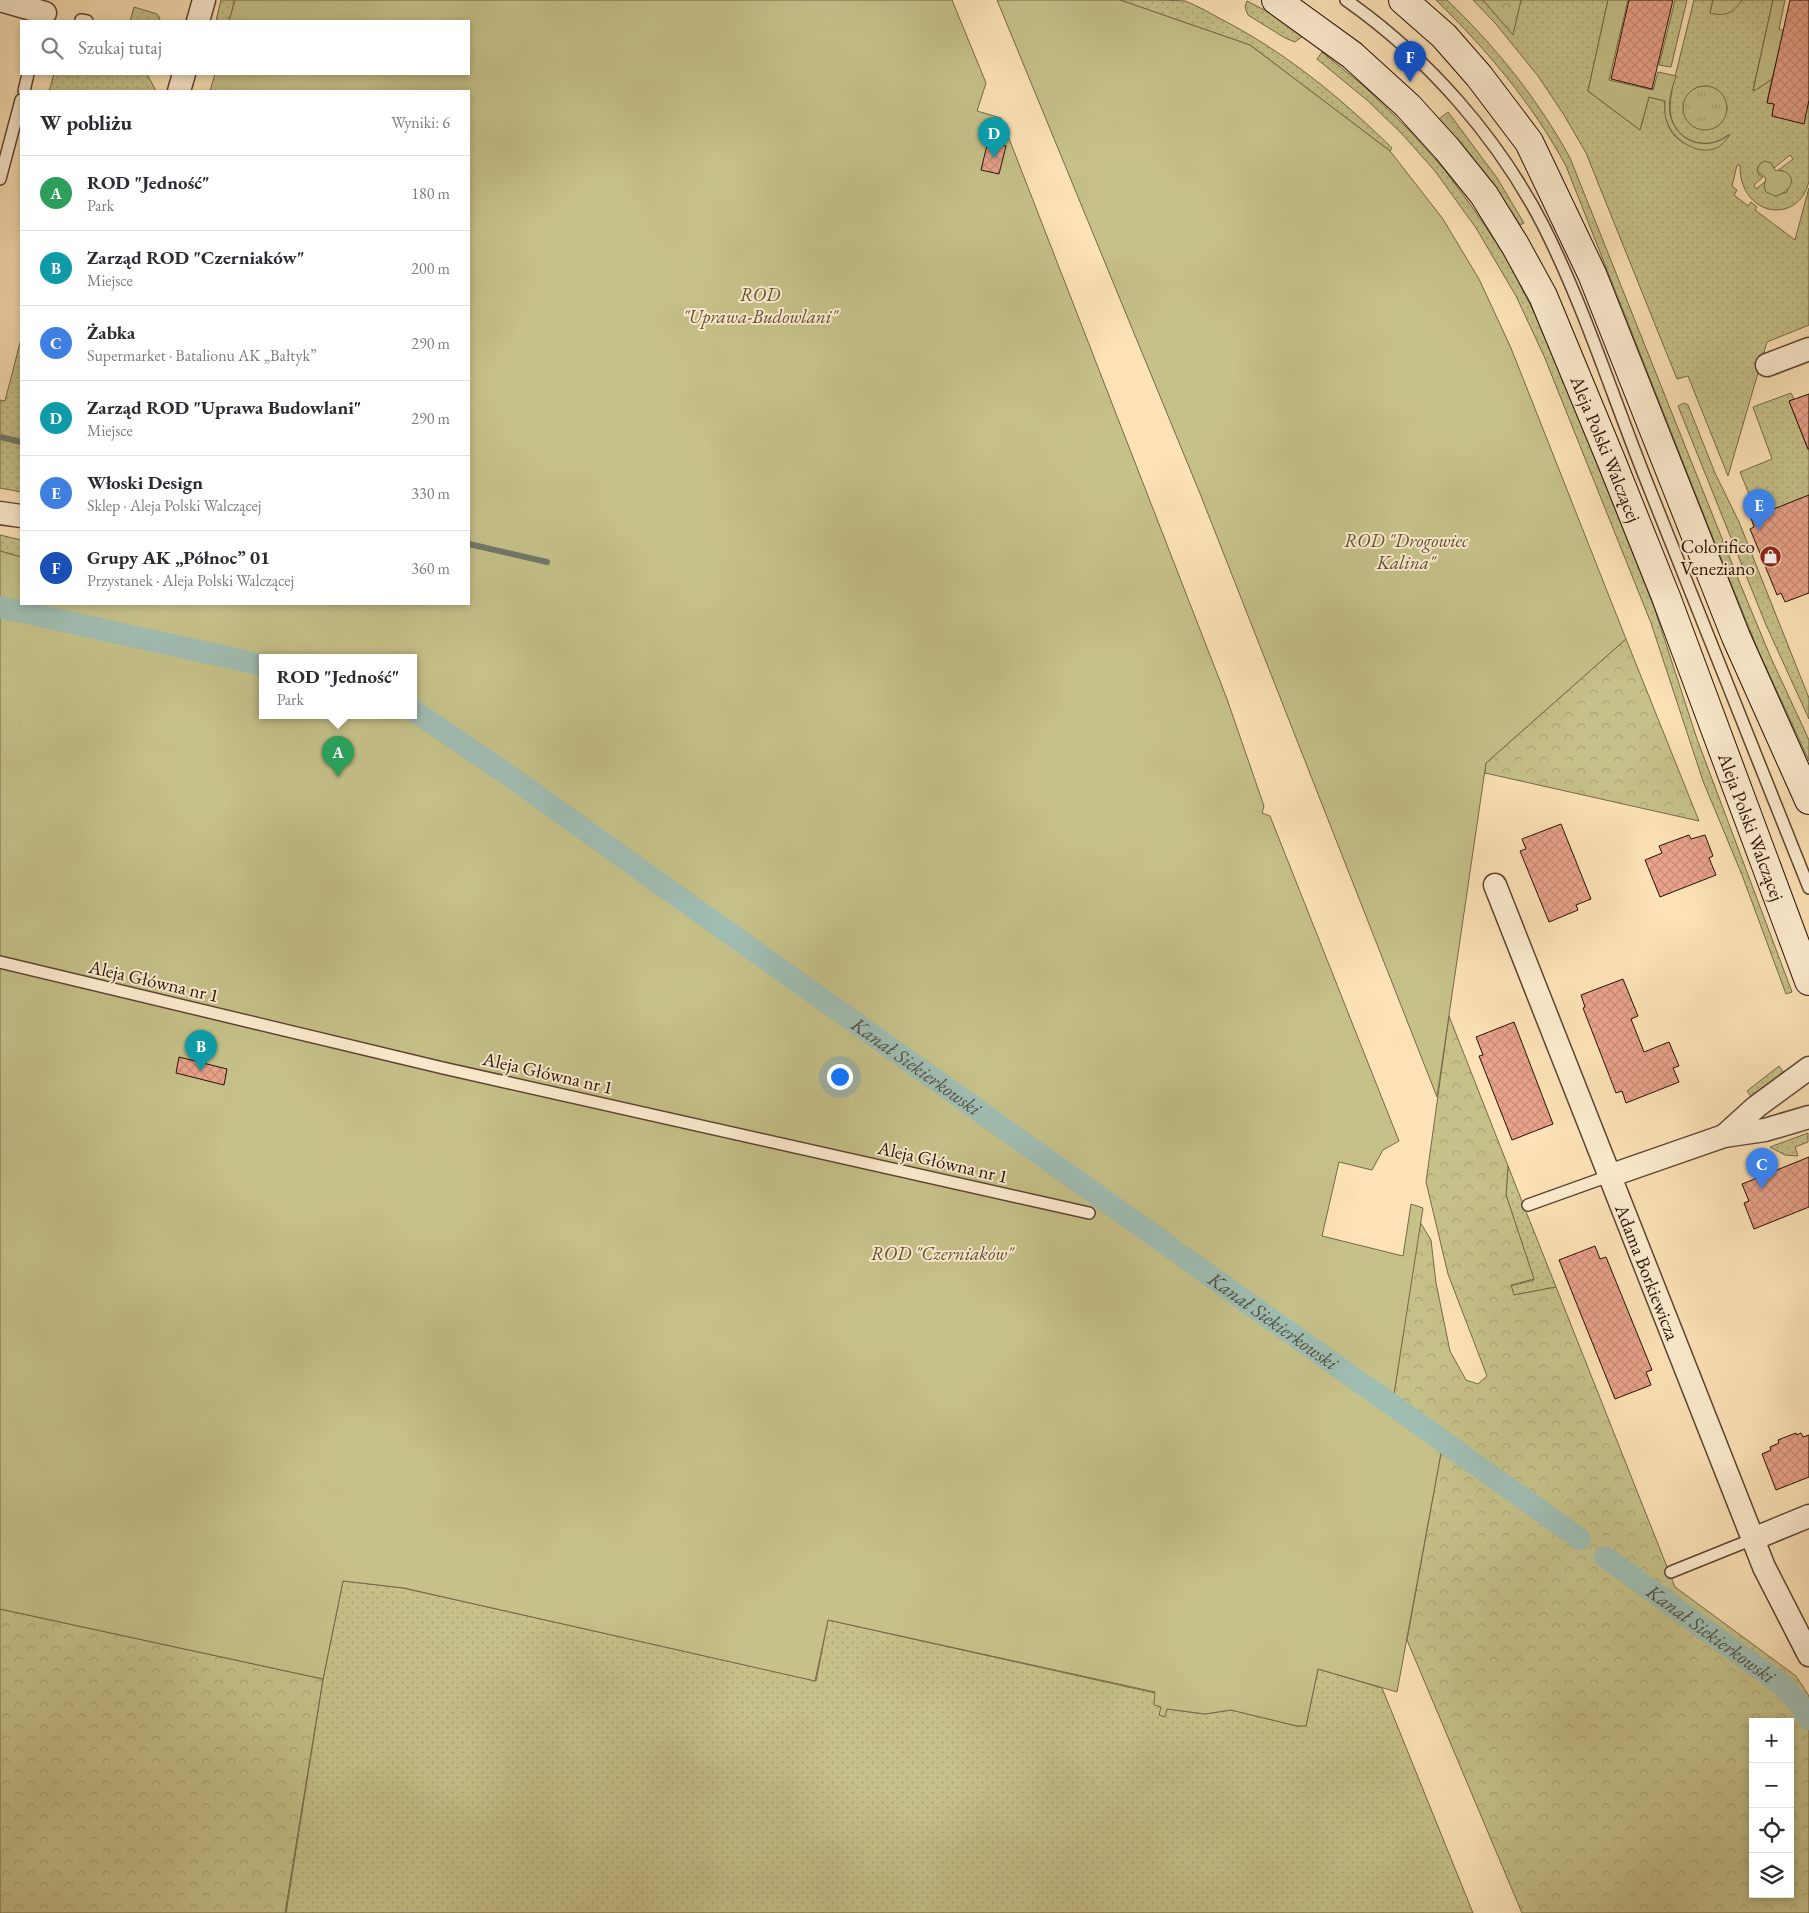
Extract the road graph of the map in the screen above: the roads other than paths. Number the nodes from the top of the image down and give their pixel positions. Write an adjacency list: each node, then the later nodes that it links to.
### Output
1 (0, 0): 6 (street)
2 (204, 0): 7 (street)
3 (1346, 0): 20 (lane)
4 (1403, 0): 18 (main road)
5 (1281, 1): 22 (main road, Aleja Polski Walczącej)
6 (45, 11)
7 (198, 20)
8 (28, 75): 10 (lane)
9 (184, 75): 11 (street)
10 (24, 90)
11 (179, 90)
12 (20, 104): 13 (lane)
13 (0, 179)
14 (1809, 350): 15 (street)
15 (1767, 365)
16 (0, 513): 17 (street)
17 (20, 516)
18 (1809, 800)
19 (1495, 885): 26 (street, Adama Borkiewicza)
20 (1809, 888)
21 (0, 962): 28 (lane, Aleja Główna nr 1)
22 (1809, 981)
23 (1809, 1068): 25 (street)
24 (1809, 1117): 25 (street)
25 (1724, 1136): 26 (street)
26 (1609, 1176): 27 (lane); 30 (street, Adama Borkiewicza)
27 (1528, 1205)
28 (1089, 1213)
29 (1809, 1516): 30 (street)
30 (1753, 1539): 31 (lane); 32 (street, Adama Borkiewicza)
31 (1672, 1572)
32 (1809, 1655)

